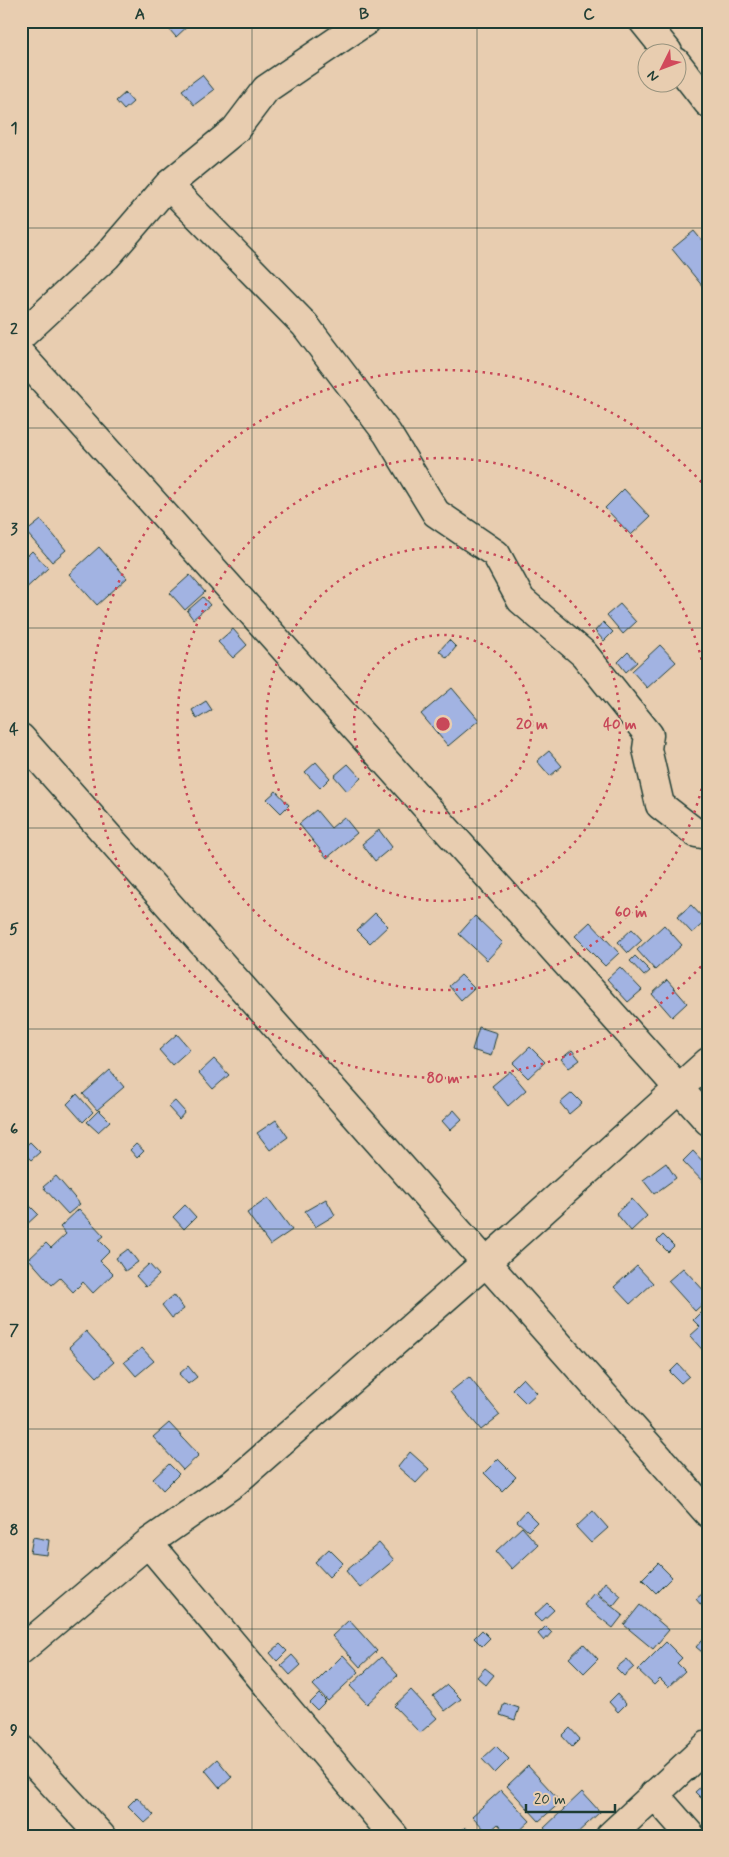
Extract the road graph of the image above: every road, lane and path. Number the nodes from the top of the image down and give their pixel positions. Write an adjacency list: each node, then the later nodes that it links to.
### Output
1 (366, 21): 6 (street)
2 (643, 21): 3 (street)
3 (660, 42)
4 (686, 75): 5 (street)
5 (708, 103)
6 (168, 185): 7 (street); 10 (street)
7 (21, 336)
8 (21, 355): 12 (street)
9 (21, 738): 14 (street)
10 (708, 835)
11 (708, 1062): 12 (street)
12 (678, 1088): 13 (street); 14 (street)
13 (708, 1121)
14 (485, 1262): 15 (street); 16 (street)
15 (708, 1512)
16 (148, 1543): 17 (street); 22 (street)
17 (21, 1650)
18 (708, 1745): 20 (street)
19 (21, 1749): 21 (street)
20 (654, 1794): 23 (street); 24 (street)
21 (101, 1836)
22 (394, 1836)
23 (610, 1836)
24 (691, 1836)

